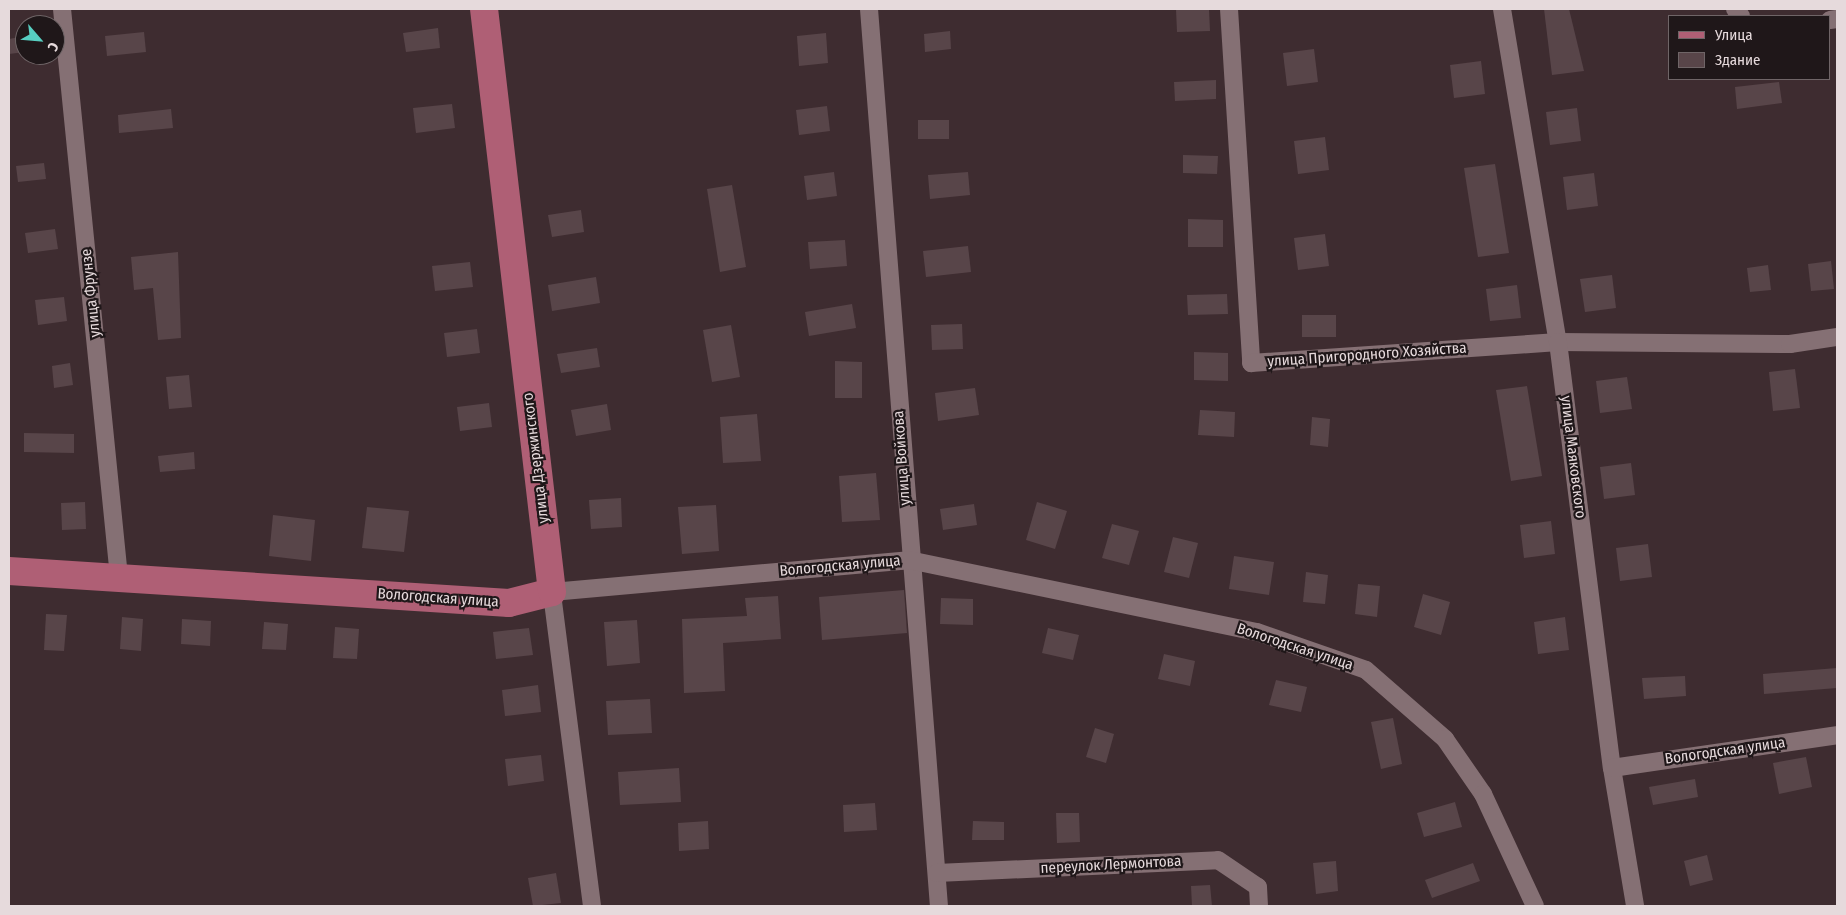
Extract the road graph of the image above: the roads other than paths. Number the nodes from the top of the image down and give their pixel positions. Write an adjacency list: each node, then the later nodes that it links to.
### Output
1 (62, 9): 10 (street, улица Фрунзе)
2 (484, 9): 11 (main road, улица Дзержинского)
3 (869, 9): 8 (street, улица Войкова)
4 (1230, 9): 7 (street, улица Пригородного Хозяйства)
5 (1502, 9): 7 (street, улица Маяковского)
6 (1837, 338): 7 (street, улица Пригородного Хозяйства)
7 (1558, 342): 13 (street, улица Маяковского)
8 (910, 560): 11 (street, Вологодская улица); 14 (street, улица Войкова); 18 (street, Вологодская улица)
9 (9, 571): 10 (main road, Вологодская улица)
10 (120, 577): 11 (main road, Вологодская улица)
11 (552, 592): 15 (street, улица Дзержинского)
12 (1837, 735): 13 (street, Вологодская улица)
13 (1612, 768): 19 (street, улица Маяковского)
14 (936, 873): 16 (street, улица Войкова); 17 (street, переулок Лермонтова)
15 (592, 906)
16 (939, 906)
17 (1259, 906)
18 (1535, 906)
19 (1636, 906)

